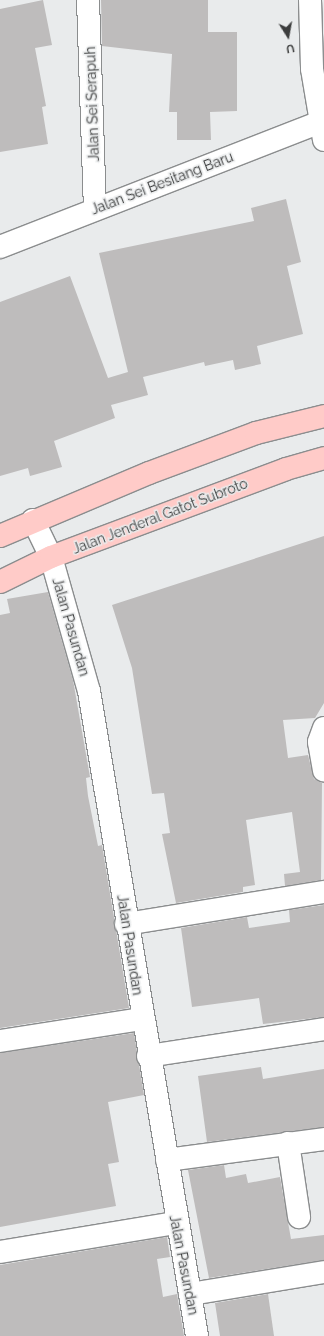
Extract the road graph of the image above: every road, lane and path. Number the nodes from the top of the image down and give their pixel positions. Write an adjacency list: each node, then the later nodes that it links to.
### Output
1 (88, 0): 4 (street, Jalan Sei Serapuh)
2 (310, 0): 3 (street)
3 (323, 128): 4 (street, Jalan Sei Besitang Baru)
4 (95, 208): 5 (street, Jalan Sei Besitang Baru)
5 (0, 248)
6 (324, 416): 8 (main road)
7 (324, 458): 10 (main road, Jalan Jenderal Gatot Subroto)
8 (33, 520): 9 (main road); 10 (street, Jalan Pasundan)
9 (0, 536)
10 (51, 557): 11 (main road, Jalan Jenderal Gatot Subroto); 15 (street, Jalan Pasundan)
11 (0, 582)
12 (324, 728): 13 (street)
13 (324, 771)
14 (324, 892): 15 (street)
15 (126, 924): 16 (street, Jalan Pasundan)
16 (142, 1019): 18 (street); 19 (street, Jalan Pasundan)
17 (324, 1029): 19 (street)
18 (0, 1041)
19 (148, 1056): 22 (street, Jalan Pasundan)
20 (324, 1139): 21 (street)
21 (288, 1143): 22 (street); 23 (street)
22 (167, 1160): 24 (street, Jalan Pasundan)
23 (299, 1217)
24 (176, 1223): 25 (street); 27 (street, Jalan Pasundan)
25 (0, 1252)
26 (324, 1272): 27 (street)
27 (190, 1294): 28 (street, Jalan Pasundan)
28 (197, 1336)

